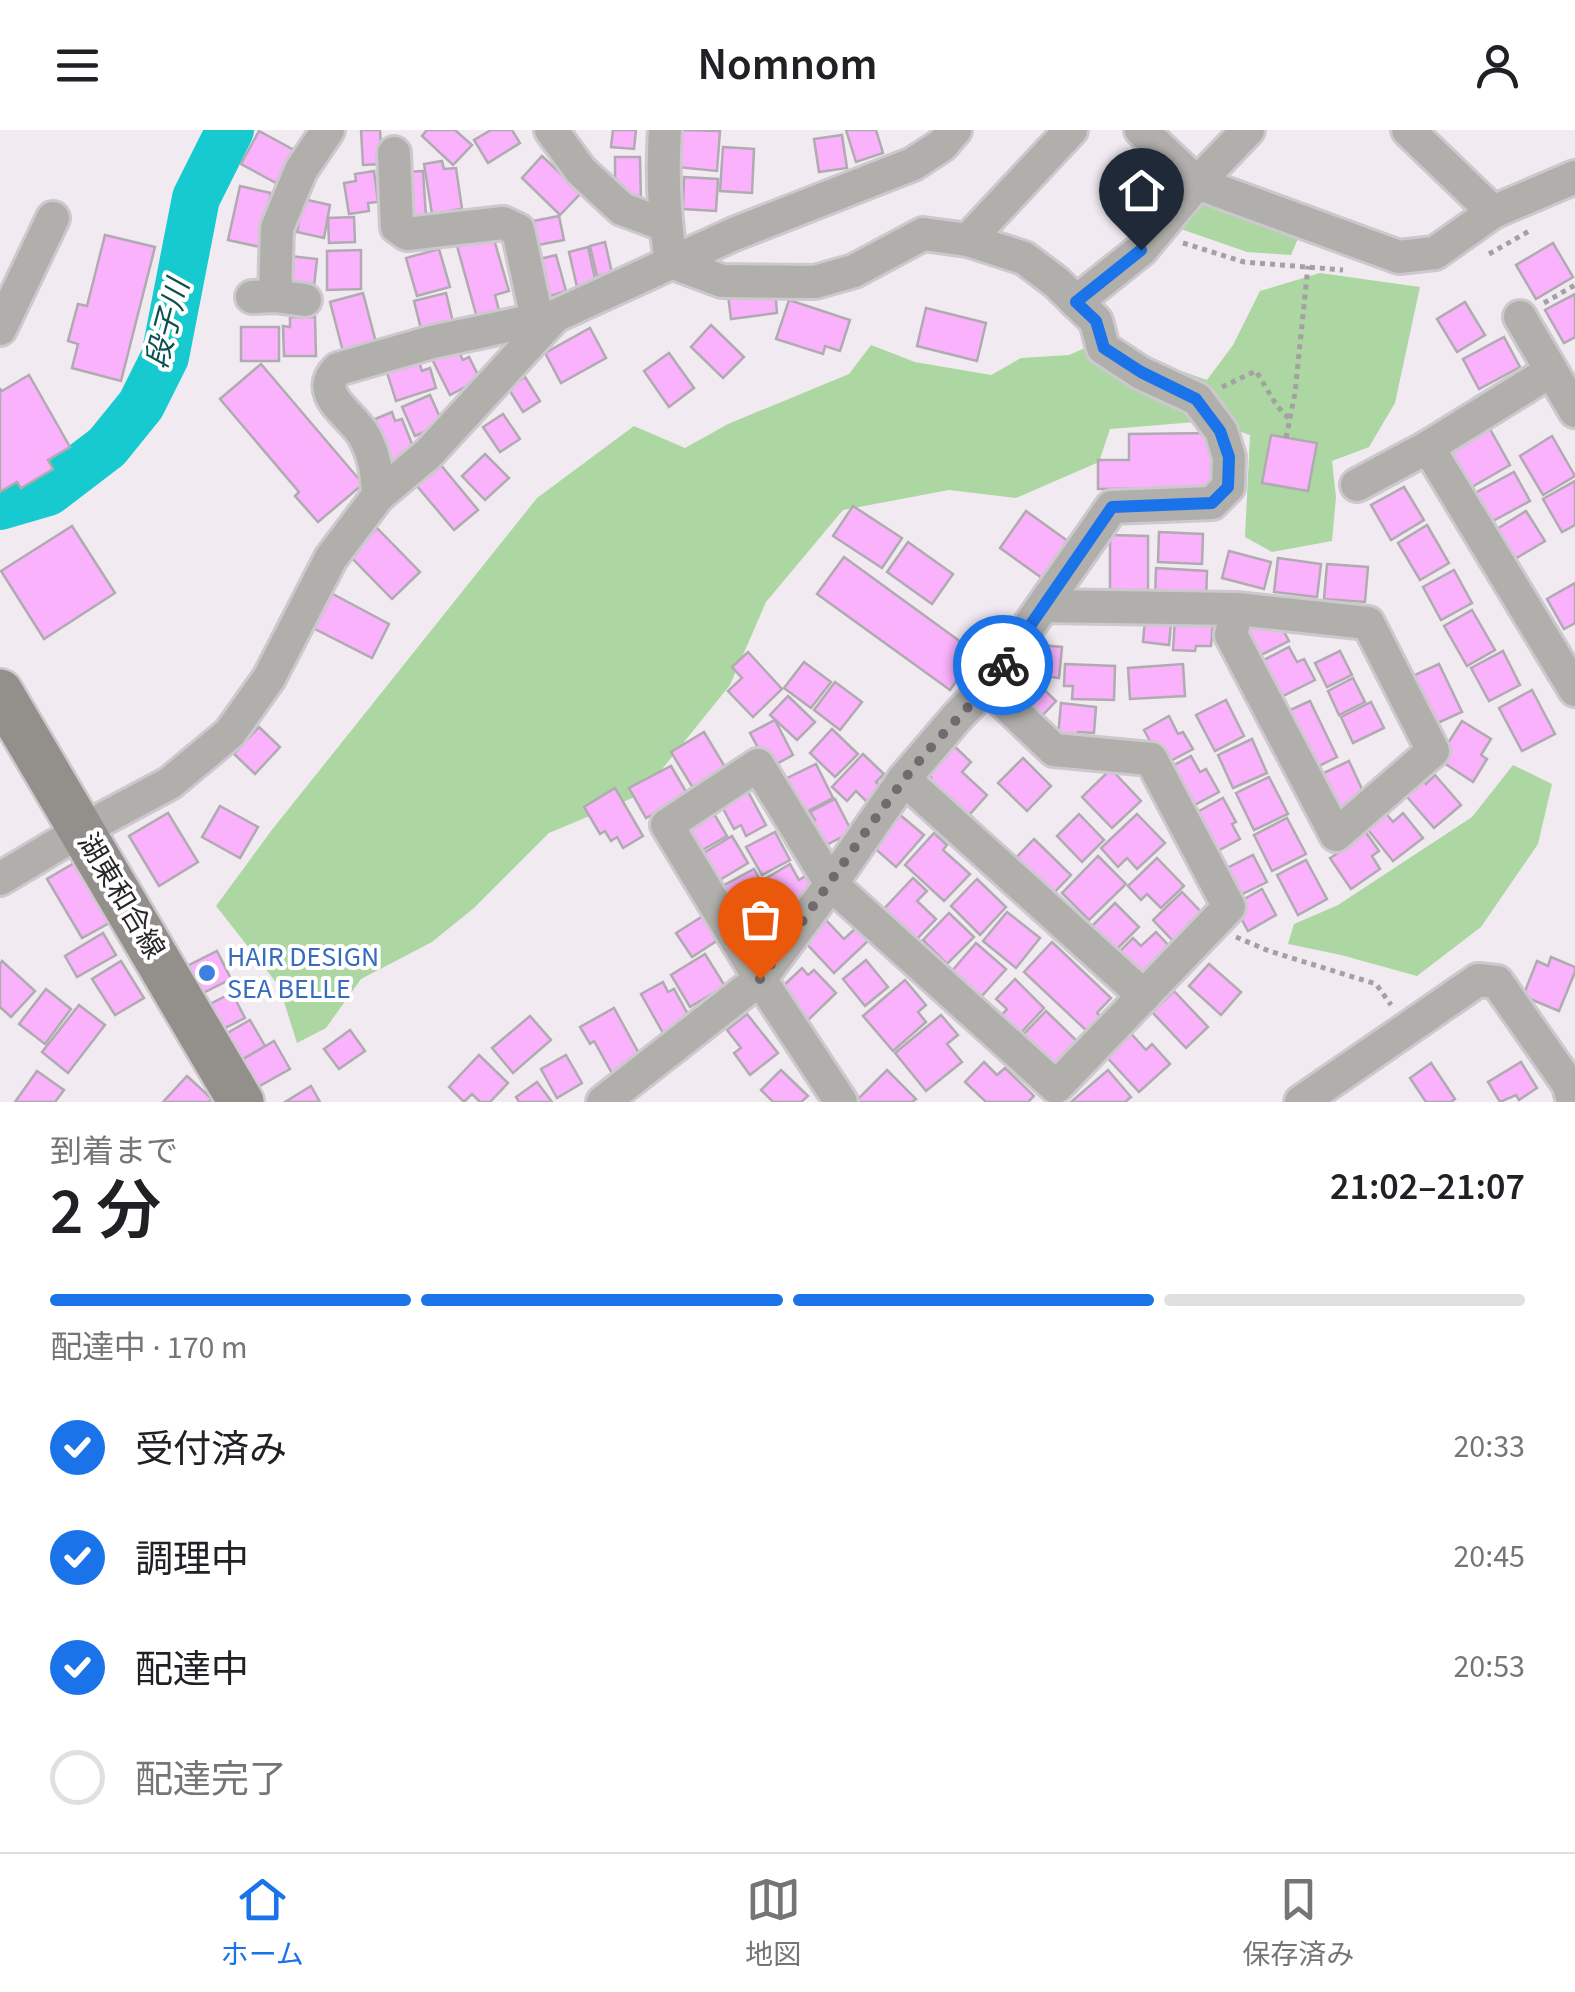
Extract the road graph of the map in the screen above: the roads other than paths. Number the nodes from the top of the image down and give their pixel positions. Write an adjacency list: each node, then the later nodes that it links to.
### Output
1 (328, 130): 17 (street)
2 (551, 130): 14 (street)
3 (666, 130): 14 (street)
4 (955, 130): 16 (street)
5 (1071, 130): 15 (street)
6 (1141, 130): 11 (street)
7 (1248, 130): 11 (street)
8 (1408, 130): 12 (street)
9 (394, 152): 19 (street)
10 (1575, 177): 12 (street)
11 (1198, 183): 12 (street); 18 (street)
12 (1494, 212)
13 (53, 218): 21 (street)
14 (665, 226): 16 (street)
15 (968, 240): 16 (street); 18 (street)
16 (671, 262): 19 (street)
17 (277, 297)
18 (1076, 302): 27 (street)
19 (546, 317): 26 (street); 26 (street)
20 (1520, 317): 22 (street)
21 (0, 329)
22 (1551, 371): 23 (street); 24 (street)
23 (1575, 411)
24 (1428, 448): 25 (street); 30 (street)
25 (1357, 484)
26 (378, 496): 33 (street)
27 (1044, 606): 28 (street); 29 (street)
28 (1237, 609): 28 (street)
29 (988, 686): 32 (street); 37 (street)
30 (1575, 690)
31 (0, 692): 33 (main road, 湖東和合線)
32 (904, 780): 35 (street); 37 (street)
33 (82, 830): 34 (street); 38 (main road, 湖東和合線)
34 (0, 879)
35 (831, 884): 36 (street); 36 (street); 37 (street)
36 (760, 979): 39 (street); 40 (street)
37 (1144, 996)
38 (241, 1102)
39 (603, 1102)
40 (841, 1102)
41 (1301, 1102): 42 (street)
42 (1573, 1102)

